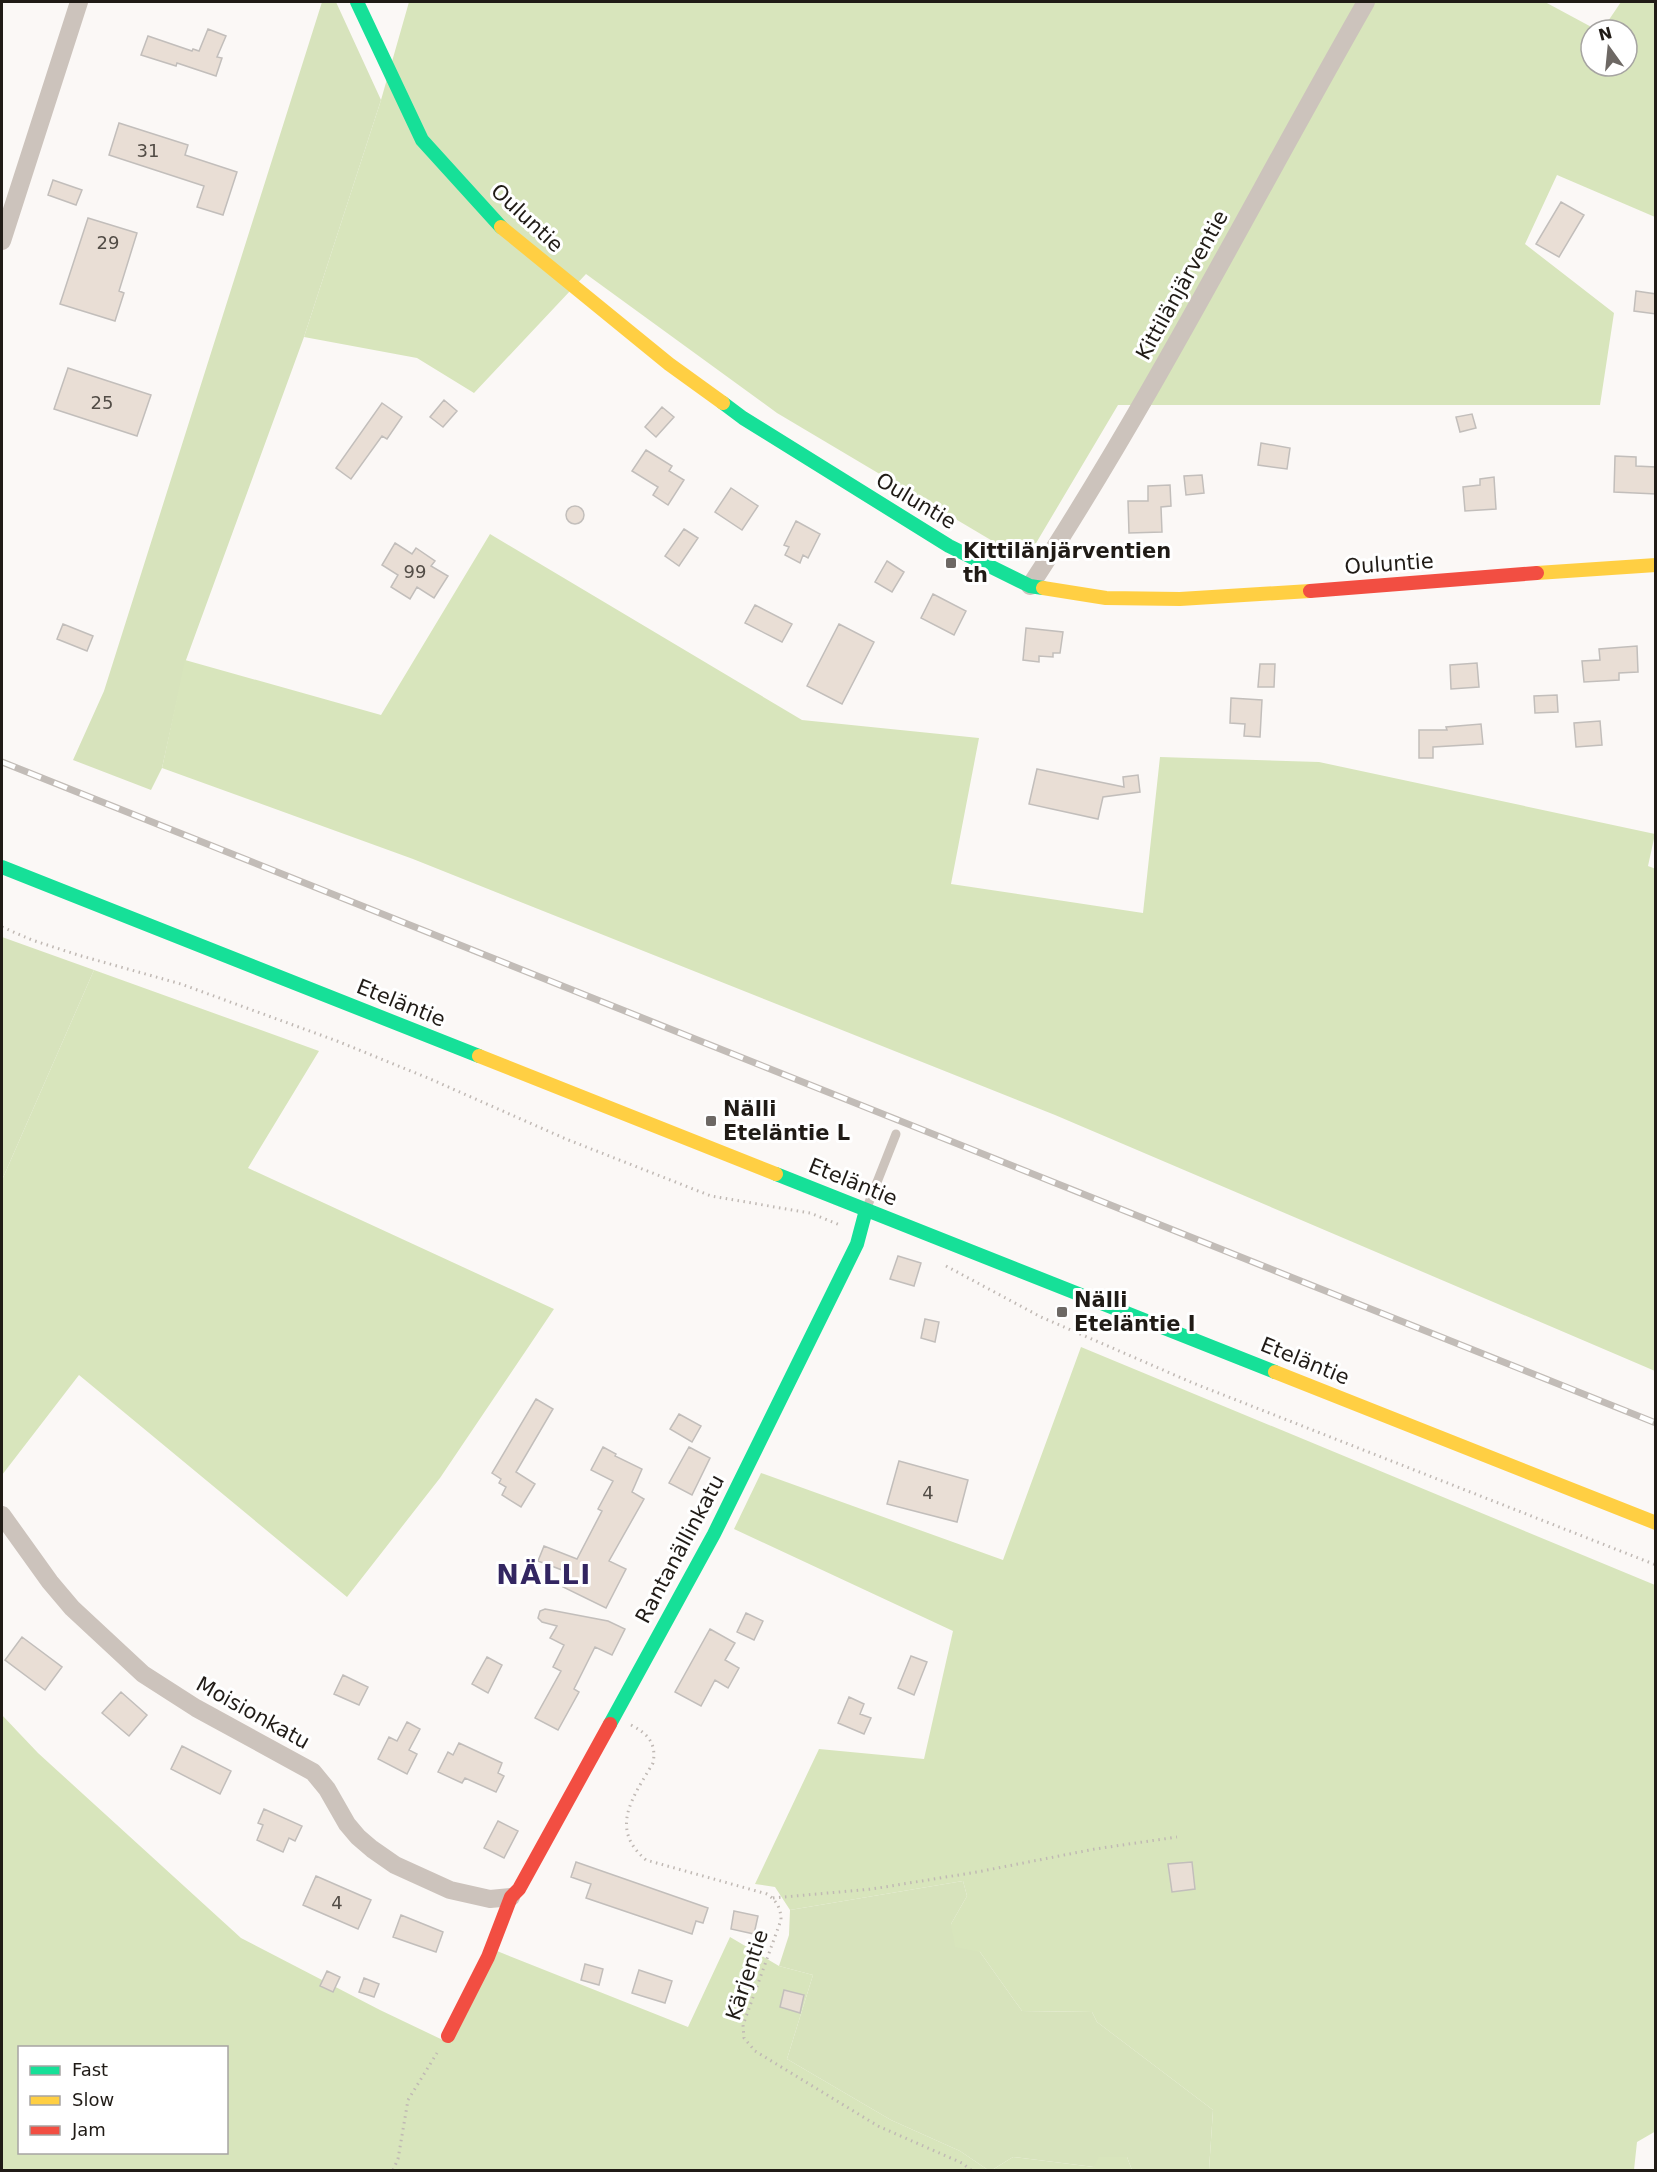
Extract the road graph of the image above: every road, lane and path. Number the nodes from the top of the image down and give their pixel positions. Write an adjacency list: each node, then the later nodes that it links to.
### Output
1 (80, 2): 4 (street)
2 (357, 2): 6 (street, Ouluntie)
3 (1366, 2): 6 (street, Kittilänjärventie)
4 (2, 241)
5 (1656, 565): 6 (street, Ouluntie)
6 (1030, 586)
7 (2, 867): 10 (street, Eteläntie)
8 (2, 927): 11 (path)
9 (896, 1134): 10 (lane)
10 (866, 1210): 11 (street, Rantanällinkatu); 14 (street, Eteläntie)
11 (860, 1233): 16 (street, Rantanällinkatu)
12 (946, 1266): 15 (path)
13 (2, 1515): 18 (street, Moisionkatu)
14 (1656, 1523)
15 (1656, 1565)
16 (615, 1714): 18 (street, Rantanällinkatu); 19 (path)
17 (1177, 1837): 19 (path)
18 (511, 1897): 20 (street, Rantanällinkatu)
19 (773, 1898): 22 (path, Kärjentie)
20 (448, 2036): 21 (path)
21 (393, 2170)
22 (971, 2170)

